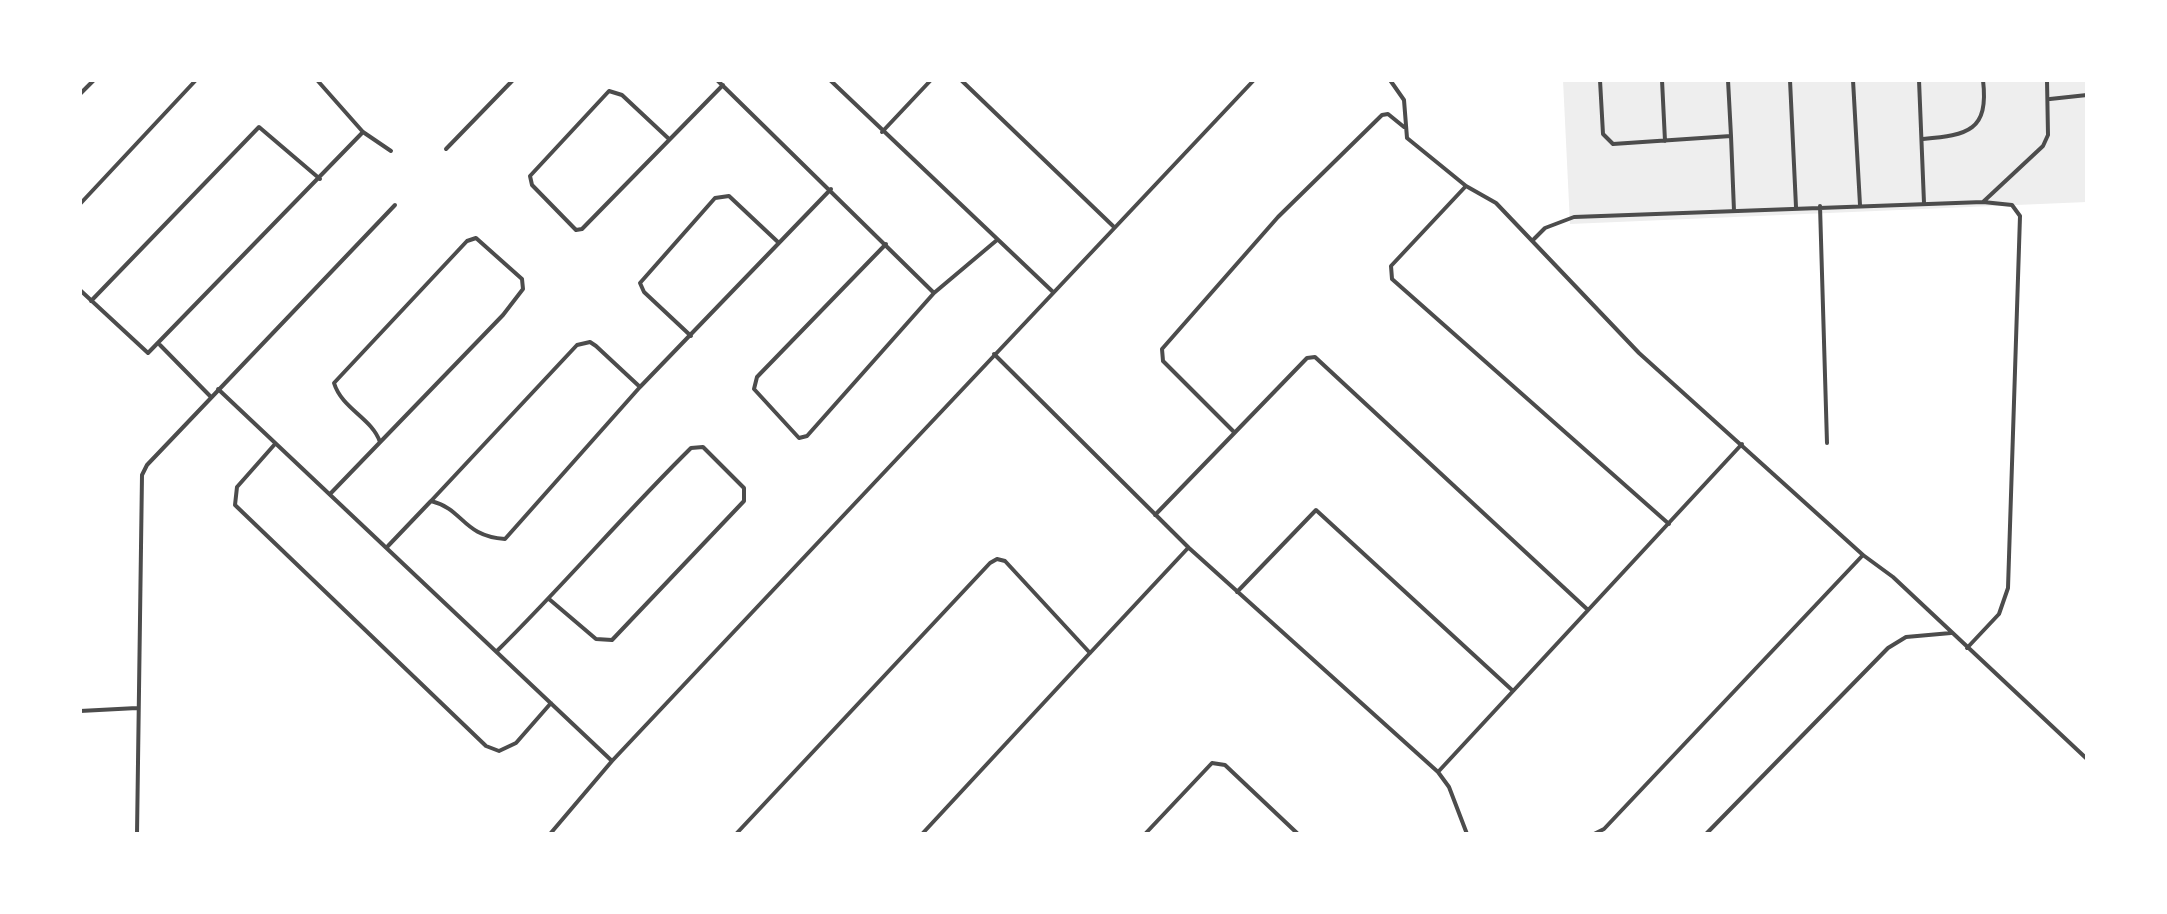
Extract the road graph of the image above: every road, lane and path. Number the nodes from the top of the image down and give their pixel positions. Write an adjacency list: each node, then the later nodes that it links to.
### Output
1 (94, 80): 20 (street)
2 (196, 80): 37 (street)
3 (317, 80): 24 (street)
4 (513, 80): 30 (street)
5 (717, 80): 19 (street)
6 (830, 80): 25 (street)
7 (931, 80): 25 (street)
8 (961, 80): 43 (street)
9 (1254, 80): 43 (street)
10 (1390, 80): 23 (street)
11 (1600, 80): 29 (street)
12 (1662, 80): 29 (street)
13 (1728, 80): 26 (street)
14 (1790, 80): 41 (street)
15 (1853, 80): 39 (street)
16 (1919, 80): 28 (street)
17 (1983, 80): 28 (street)
18 (2047, 80): 22 (street)
19 (723, 85): 27 (street); 34 (street)
20 (80, 94)
21 (2087, 95): 22 (street)
22 (2049, 99): 35 (street)
23 (1404, 127): 33 (street); 58 (street)
24 (363, 132): 31 (street); 32 (street)
25 (882, 132): 45 (street)
26 (1731, 136): 29 (street); 42 (street)
27 (669, 139): 27 (street)
28 (1923, 139): 36 (street)
29 (1665, 141)
30 (446, 149)
31 (391, 151)
32 (320, 179): 51 (street); 53 (street)
33 (1466, 186): 44 (street); 66 (street)
34 (831, 189): 46 (street); 47 (street)
35 (1983, 202): 36 (street); 74 (street)
36 (1924, 203): 39 (street)
37 (80, 204)
38 (395, 205): 56 (street)
39 (1860, 205): 40 (street)
40 (1820, 206): 41 (street); 60 (street)
41 (1796, 207): 42 (street)
42 (1734, 211): 44 (street)
43 (1113, 226): 49 (street)
44 (1534, 239): 62 (street)
45 (997, 240): 49 (street); 50 (street)
46 (779, 243): 52 (street); 52 (street)
47 (886, 244): 50 (street); 50 (street)
48 (80, 290): 51 (street)
49 (1052, 291): 54 (street)
50 (934, 293)
51 (91, 301): 53 (street)
52 (691, 336): 55 (street)
53 (160, 345): 57 (street)
54 (994, 354): 65 (street); 82 (street)
55 (640, 387): 64 (street); 64 (street)
56 (218, 389): 57 (street); 61 (street)
57 (211, 397): 79 (street)
58 (1233, 431): 65 (street); 72 (street)
59 (380, 442): 59 (street); 63 (street)
60 (1827, 443)
61 (275, 444): 63 (street); 78 (street)
62 (1742, 444): 66 (street); 69 (street)
63 (331, 493): 67 (street)
64 (431, 501): 67 (street)
65 (1155, 515): 68 (street)
66 (1669, 524): 72 (street)
67 (388, 546): 75 (street)
68 (1189, 548): 70 (street); 76 (street)
69 (1863, 555): 73 (street); 91 (street)
70 (1237, 592): 77 (street); 83 (street)
71 (549, 599): 71 (street); 75 (street)
72 (1588, 610): 77 (street)
73 (1951, 633): 74 (street); 92 (street)
74 (1966, 649): 81 (street)
75 (497, 651): 78 (street)
76 (1090, 653): 86 (street); 87 (street)
77 (1512, 690): 83 (street)
78 (551, 702): 82 (street)
79 (137, 708): 80 (street); 84 (street)
80 (80, 711)
81 (2087, 759)
82 (612, 761): 85 (street)
83 (1438, 772): 90 (street)
84 (137, 834)
85 (550, 834)
86 (736, 834)
87 (922, 834)
88 (1145, 834): 89 (street)
89 (1298, 834)
90 (1467, 834)
91 (1594, 834)
92 (1706, 834)

